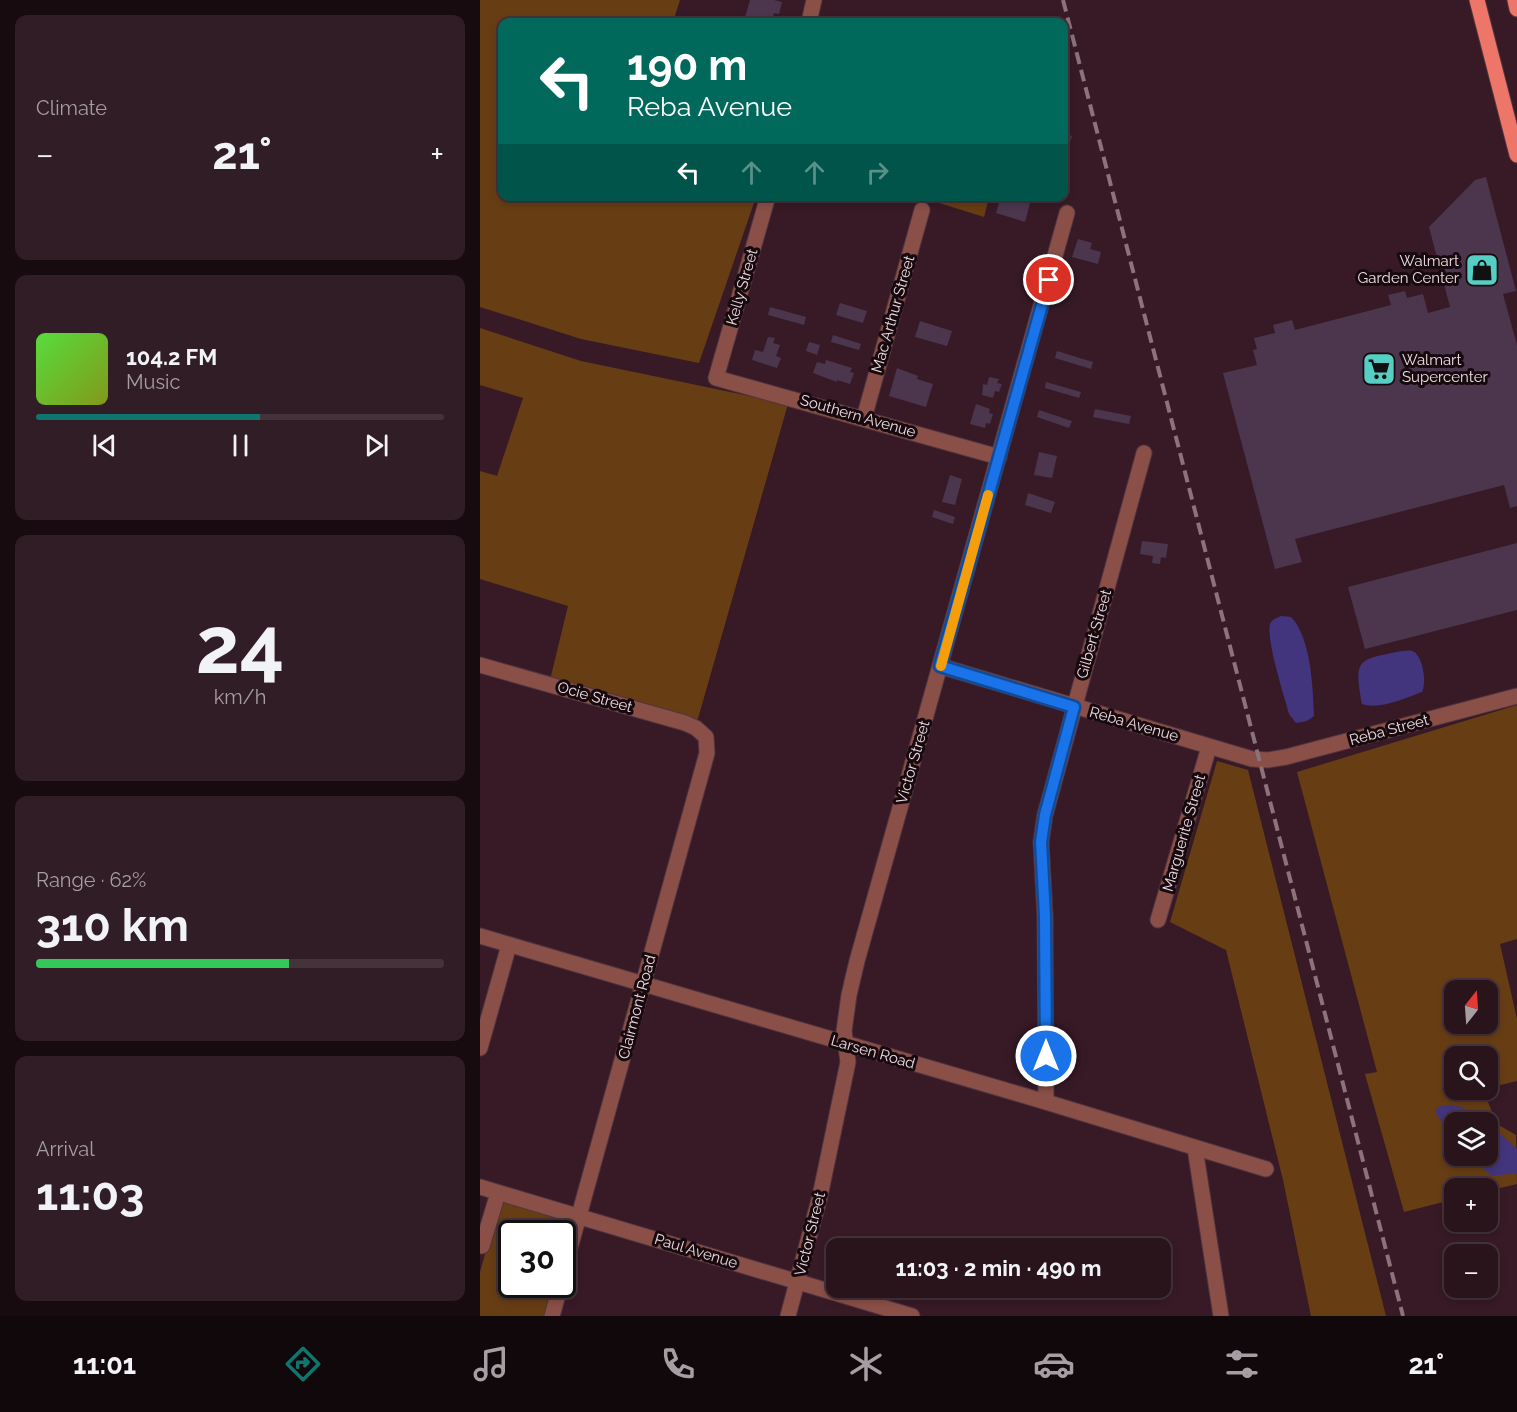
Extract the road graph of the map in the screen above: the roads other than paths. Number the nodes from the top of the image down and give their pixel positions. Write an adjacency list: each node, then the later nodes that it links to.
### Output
1 (814, 0): 5 (street)
2 (1477, 0): 6 (main road)
3 (1515, 0): 4 (main road)
4 (1517, 9)
5 (810, 18)
6 (1517, 155)
7 (767, 201): 10 (street, Kelly Street)
8 (922, 210): 11 (street, Mac Arthur Street)
9 (1068, 213): 13 (street, Victor Street)
10 (716, 378): 11 (street, Southern Avenue)
11 (864, 418): 13 (street, Southern Avenue)
12 (1144, 453): 17 (street, Gilbert Street)
13 (999, 457): 15 (street, Victor Street)
14 (480, 665): 18 (street, Ocie Street)
15 (940, 666): 17 (street, Reba Avenue); 25 (street, Victor Street)
16 (1517, 696): 20 (street, Reba Street)
17 (1074, 707): 19 (street, Reba Avenue); 27 (street, Gilbert Street)
18 (706, 737): 24 (street, Clairmont Road)
19 (1209, 747): 20 (street, Reba Avenue); 21 (street, Marguerite Street)
20 (1260, 759)
21 (1158, 920)
22 (480, 936): 23 (street, Larsen Road)
23 (508, 945): 24 (street, Larsen Road); 26 (street)
24 (643, 984): 25 (street, Larsen Road); 32 (street, Clairmont Road)
25 (845, 1044): 27 (street, Larsen Road); 35 (street, Victor Street)
26 (480, 1048)
27 (1046, 1102): 28 (street, Larsen Road)
28 (1195, 1148): 29 (street, Larsen Road); 40 (street)
29 (1266, 1169)
30 (480, 1187): 31 (street, Paul Avenue)
31 (498, 1193): 32 (street, Paul Avenue); 34 (street)
32 (579, 1216): 33 (street, Clairmont Road); 35 (street, Paul Avenue)
33 (576, 1227)
34 (482, 1246)
35 (798, 1282): 38 (street, Victor Street); 39 (street, Paul Avenue)
36 (557, 1298): 37 (street)
37 (552, 1316)
38 (788, 1316)
39 (912, 1316)
40 (1221, 1316)

